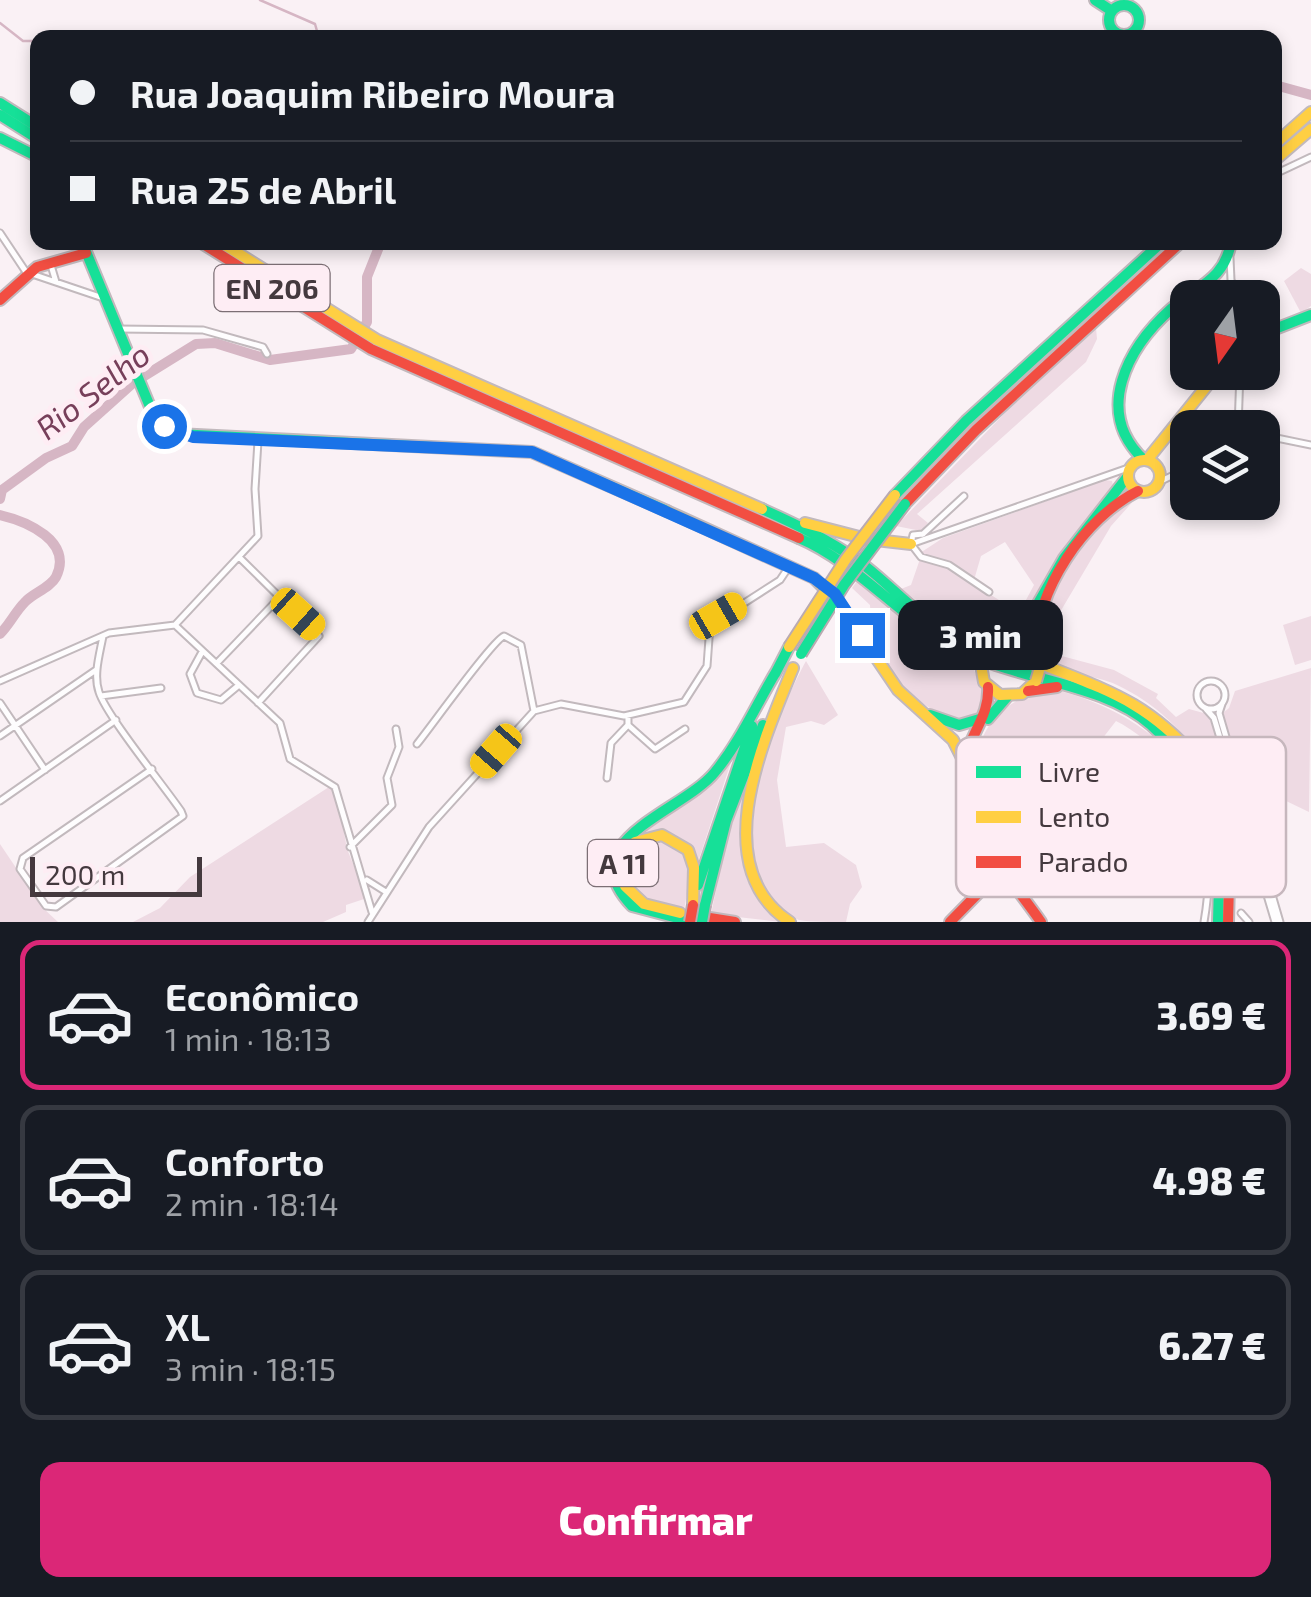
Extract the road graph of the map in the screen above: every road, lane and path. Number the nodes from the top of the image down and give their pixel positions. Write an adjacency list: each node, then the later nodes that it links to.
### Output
1 (1095, 0): 3 (main road)
2 (1137, 4): 3 (main road); 5 (main road)
3 (1112, 11): 4 (main road)
4 (1113, 30)
5 (1136, 30)
6 (0, 103): 9 (main road)
7 (1311, 112): 13 (main road)
8 (0, 115): 11 (main road)
9 (30, 122)
10 (1311, 128): 15 (main road)
11 (30, 134)
12 (0, 138): 14 (main road)
13 (1282, 138)
14 (30, 153)
15 (1282, 154)
16 (1311, 157): 17 (street)
17 (1282, 171)
18 (0, 233): 28 (street)
19 (75, 250): 27 (main road)
20 (85, 250): 31 (main road)
21 (213, 250): 35 (main road, EN 206)
22 (232, 250): 35 (main road, EN 206)
23 (1153, 250): 66 (main road, A 11, bridge)
24 (1173, 250): 64 (main road, A 11, bridge)
25 (1230, 250): 26 (main road)
26 (1230, 257): 29 (street); 44 (main road)
27 (50, 262): 28 (main road); 30 (street)
28 (26, 272): 30 (street); 32 (main road)
29 (1231, 280)
30 (56, 282): 31 (street)
31 (106, 298): 36 (main road)
32 (0, 300)
33 (1311, 314): 34 (main road)
34 (1280, 327)
35 (345, 328): 37 (main road, EN 206)
36 (118, 329): 38 (street); 41 (main road)
37 (374, 344): 49 (main road, EN 206); 52 (main road, EN 206)
38 (267, 354)
39 (1205, 390): 44 (main road)
40 (1280, 438): 42 (street)
41 (258, 440): 53 (street); 54 (main road)
42 (1311, 444)
43 (1170, 468): 44 (street)
44 (1148, 469): 45 (street); 46 (main road); 47 (main road); 47 (main road)
45 (1103, 476): 46 (street); 50 (street)
46 (1120, 488): 59 (main road)
47 (1138, 491): 63 (main road)
48 (964, 496): 50 (street)
49 (781, 516): 51 (main road); 52 (main road, EN 206)
50 (925, 537): 51 (street)
51 (914, 547): 55 (street)
52 (838, 553): 61 (main road, EN 206); 61 (main road, EN 206); 91 (main road)
53 (240, 558): 56 (street); 57 (street)
54 (787, 564): 77 (main road); 80 (street)
55 (988, 592)
56 (280, 597): 62 (street); 75 (street)
57 (175, 625): 58 (street); 60 (street)
58 (103, 636): 65 (street); 67 (street)
59 (1006, 638): 61 (main road); 63 (main road)
60 (202, 652): 62 (street); 68 (street)
61 (985, 658): 69 (main road)
62 (216, 664): 68 (street)
63 (1037, 666): 71 (main road); 92 (main road)
64 (793, 668): 112 (main road, A 11); 118 (main road, A 11)
65 (97, 670): 72 (street); 84 (street)
66 (776, 672): 112 (main road, A 11); 115 (main road)
67 (0, 681)
68 (238, 685): 75 (street)
69 (988, 687): 73 (main road); 81 (main road)
70 (161, 688): 72 (street)
71 (1028, 690): 73 (main road); 90 (main road)
72 (101, 696): 82 (street)
73 (1007, 697): 89 (main road)
74 (0, 703): 84 (street)
75 (258, 703): 101 (street)
76 (1222, 704): 78 (street); 78 (street); 94 (street)
77 (917, 708): 81 (main road); 96 (main road)
78 (1206, 709): 93 (street)
79 (534, 711): 80 (street); 95 (street); 103 (street)
80 (628, 716): 83 (street)
81 (982, 718): 88 (main road)
82 (118, 719): 97 (street); 98 (street)
83 (628, 725): 86 (street); 99 (street)
84 (14, 726): 87 (street); 98 (street)
85 (396, 729): 101 (street)
86 (685, 729)
87 (0, 736)
88 (975, 737)
89 (979, 737)
90 (1159, 737)
91 (1163, 737)
92 (1177, 737)
93 (1220, 737)
94 (1225, 737)
95 (417, 744)
96 (956, 745)
97 (152, 769): 97 (street)
98 (44, 770): 100 (street)
99 (607, 778)
100 (0, 801)
101 (350, 847): 102 (street)
102 (366, 880): 103 (street); 111 (street); 113 (street)
103 (386, 892): 111 (street)
104 (971, 897): 119 (main road)
105 (1028, 897): 120 (main road)
106 (1207, 897): 121 (street)
107 (1220, 897): 122 (main road)
108 (1230, 897): 123 (main road)
109 (1269, 897): 126 (street)
110 (1270, 897): 126 (street)
111 (380, 901): 113 (street)
112 (699, 905): 115 (main road, A 11, bridge); 116 (main road, A 11, bridge); 117 (main road, A 11)
113 (372, 912): 114 (street)
114 (368, 922)
115 (692, 922)
116 (702, 922)
117 (734, 922)
118 (790, 922)
119 (950, 922)
120 (1044, 922)
121 (1204, 922)
122 (1218, 922)
123 (1228, 922)
124 (1239, 922): 125 (street)
125 (1249, 922)
126 (1277, 922)

